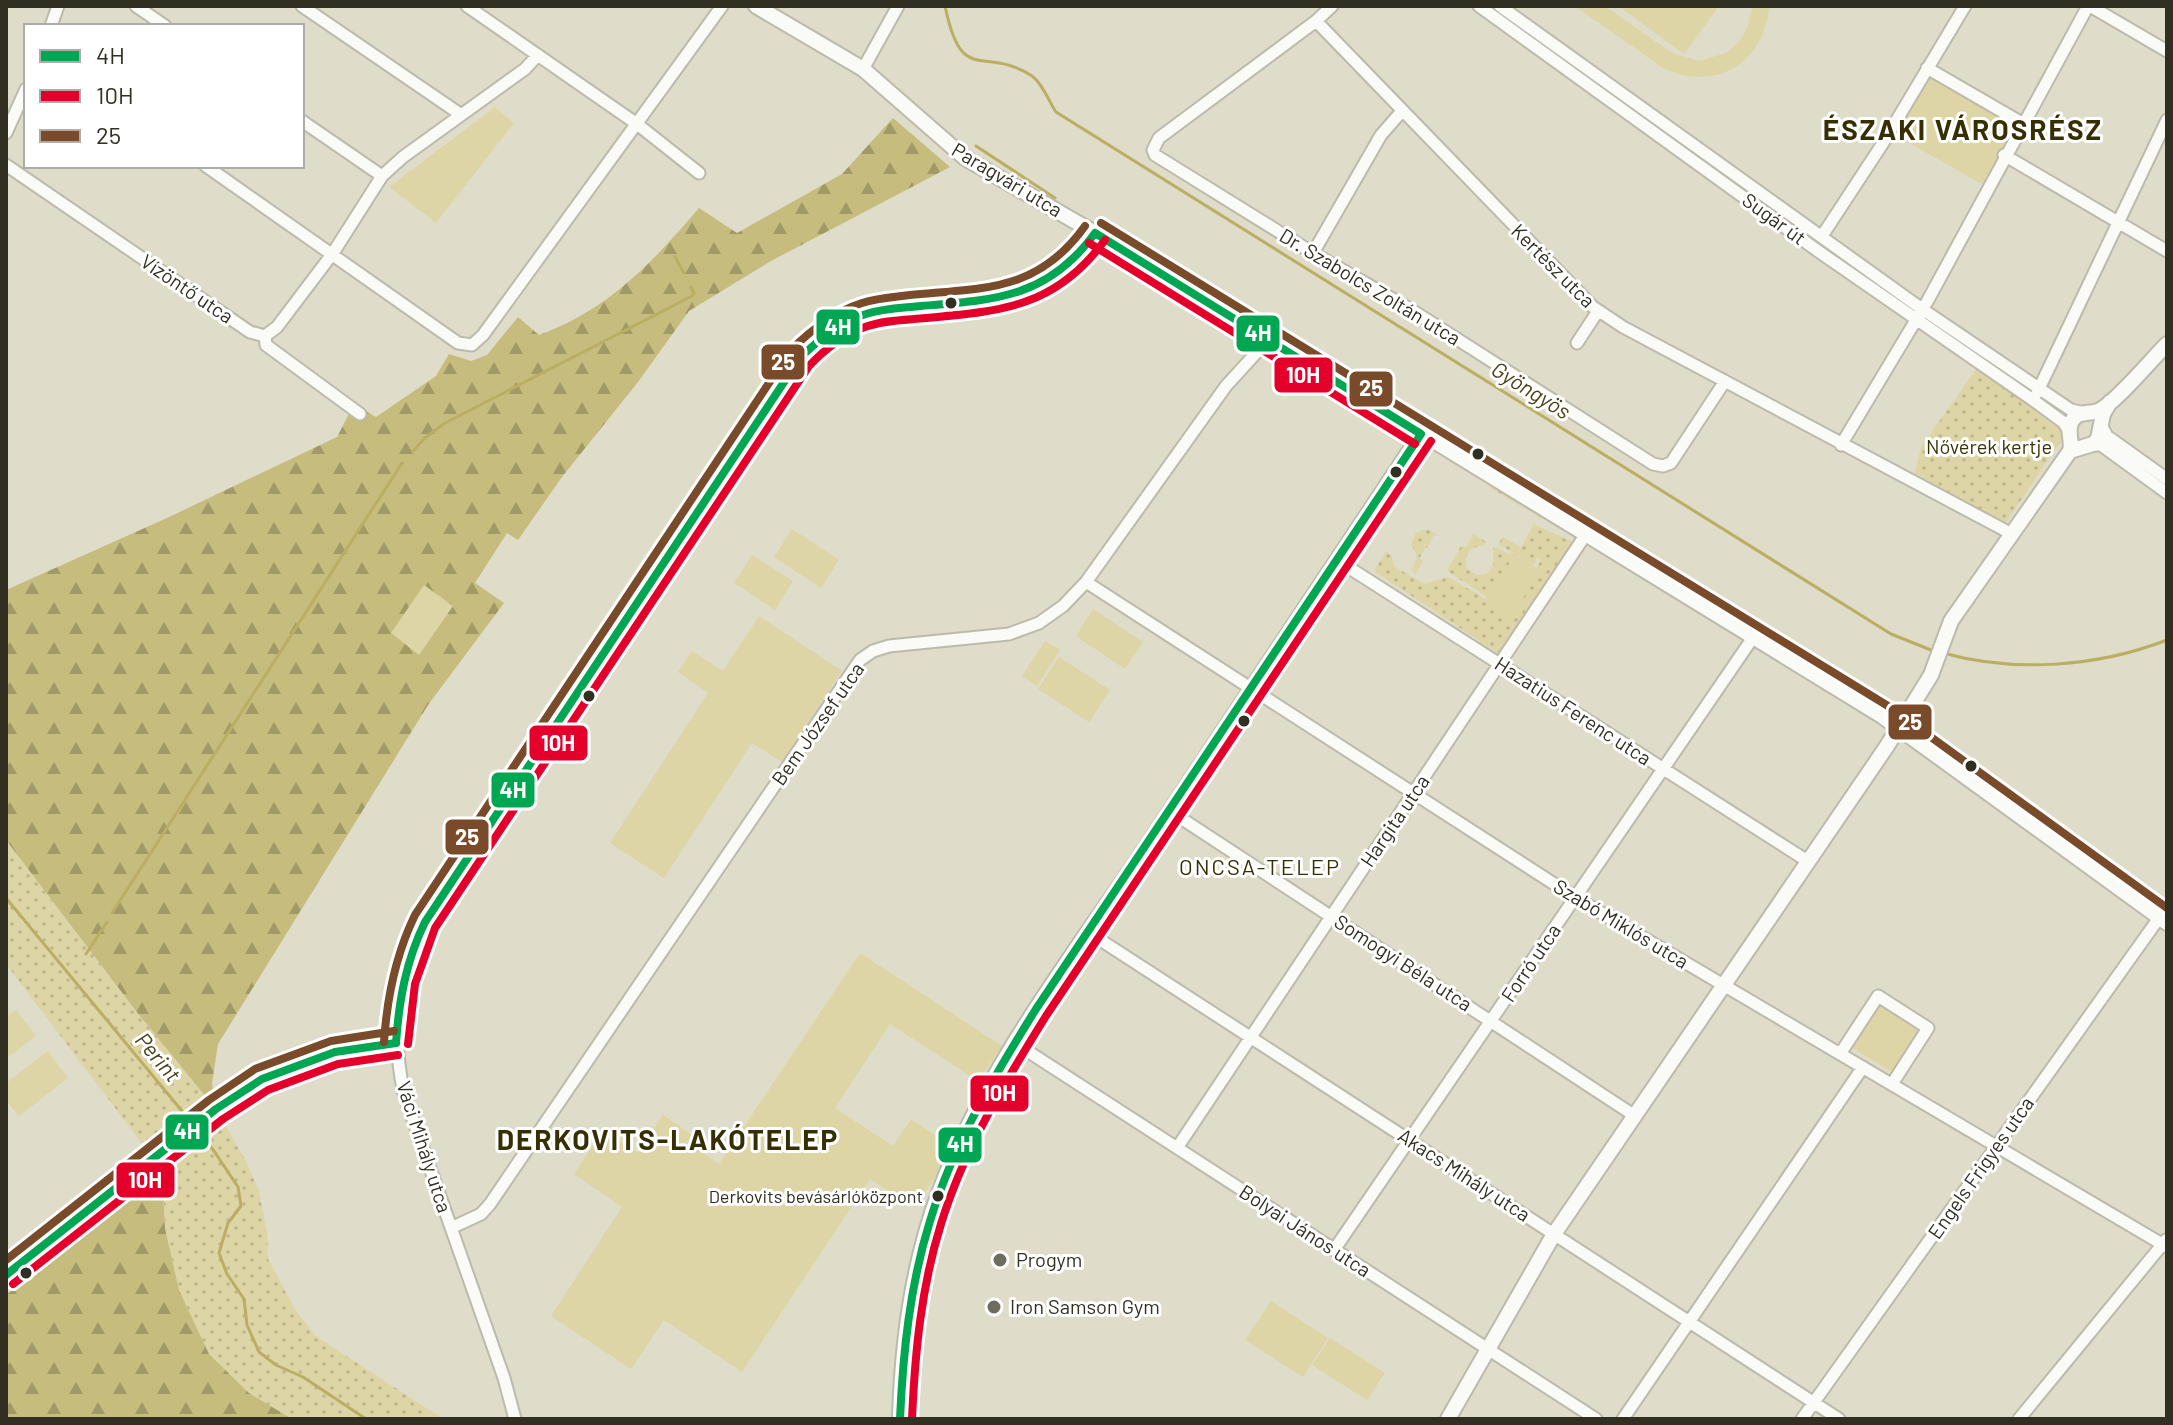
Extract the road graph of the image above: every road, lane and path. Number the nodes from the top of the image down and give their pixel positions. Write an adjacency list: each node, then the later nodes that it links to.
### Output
1 (136, 6): 14 (street)
2 (302, 6): 21 (street)
3 (467, 6): 16 (street)
4 (722, 6): 25 (street)
5 (756, 6): 12 (street, Paragvári utca)
6 (898, 6): 18 (street)
7 (1332, 6): 13 (street)
8 (1479, 6): 40 (street, Sugár út)
9 (1500, 6): 34 (street, Sugár út)
10 (1965, 6): 17 (street)
11 (2089, 6): 15 (street); 24 (street)
12 (774, 11): 18 (street, Paragvári utca)
13 (1316, 21): 20 (street, Kertész utca); 37 (street, Dr. Szabolcs Zoltán utca)
14 (162, 24)
15 (2167, 51)
16 (538, 55): 21 (street); 25 (street)
17 (1927, 68): 24 (street); 34 (street)
18 (863, 69): 33 (street, Paragvári utca)
19 (24, 93): 26 (street)
20 (1402, 111): 37 (street); 39 (street, Kertész utca)
21 (460, 114): 31 (street)
22 (2167, 120): 32 (street)
23 (304, 122): 31 (street)
24 (2022, 123): 27 (street)
25 (637, 124): 30 (street); 36 (street)
26 (6, 133)
27 (2004, 155): 32 (street); 38 (street)
28 (6, 165): 41 (street, Vízöntő utca)
29 (209, 168): 36 (street)
30 (699, 173)
31 (382, 176): 36 (street)
32 (2118, 221): 35 (street); 46 (street)
33 (1095, 233): 42 (street, Paragvári utca); 77 (street, Váci Mihály utca)
34 (1822, 236): 38 (street, Sugár út)
35 (2167, 251)
36 (333, 253): 41 (street)
37 (1313, 253): 45 (street, Dr. Szabolcs Zoltán utca)
38 (1922, 309): 40 (street); 46 (street, Sugár út)
39 (1598, 311): 43 (street); 45 (street, Kertész utca)
40 (1916, 320): 47 (street, Sugár út); 54 (street)
41 (265, 336): 50 (street, Vízöntő utca)
42 (1268, 340): 52 (street, Paragvári utca); 61 (street, Bem József utca)
43 (1577, 343)
44 (2167, 344): 48 (street)
45 (1725, 381): 54 (street, Kertész utca)
46 (2041, 388): 47 (street); 49 (street, Sugár út)
47 (2033, 400): 53 (street, Sugár út)
48 (2110, 402): 49 (street); 51 (street)
49 (2086, 413): 51 (street); 53 (street)
50 (360, 414)
51 (2101, 425): 55 (street); 56 (street)
52 (1421, 434): 58 (street, Paragvári utca); 60 (street)
53 (2070, 440): 55 (street); 59 (street)
54 (1841, 445): 59 (street, Kertész utca)
55 (2087, 445): 57 (street)
56 (2167, 479)
57 (2167, 493)
58 (1586, 534): 62 (street, Paragvári utca); 63 (street, Hargita utca)
59 (2012, 534): 65 (street)
60 (1337, 560): 63 (street, Hazatius Ferenc utca); 64 (street)
61 (1086, 582): 64 (street, Szabó Miklós utca); 86 (street, Bem József utca)
62 (1754, 636): 65 (street, Paragvári utca); 66 (street, Forró utca)
63 (1500, 664): 66 (street, Hazatius Ferenc utca); 67 (street, Hargita utca)
64 (1251, 689): 67 (street, Szabó Miklós utca); 68 (street)
65 (1898, 727): 69 (street); 72 (street, Paragvári utca)
66 (1663, 769): 69 (street, Hazatius Ferenc utca); 70 (street, Forró utca)
67 (1414, 793): 70 (street, Szabó Miklós utca); 71 (street, Hargita utca)
68 (1170, 811): 71 (street, Somogyi Béla utca); 73 (street)
69 (1809, 862): 74 (street)
70 (1576, 898): 74 (street, Szabó Miklós utca); 75 (street, Forró utca)
71 (1331, 916): 75 (street, Somogyi Béla utca); 76 (street, Hargita utca)
72 (2163, 920): 84 (street, Engels Frigyes utca)
73 (1088, 932): 76 (street, Akacs Mihály utca); 78 (street)
74 (1723, 986): 79 (street, Szabó Miklós utca); 82 (street)
75 (1491, 1021): 82 (street, Somogyi Béla utca); 83 (street, Forró utca)
76 (1251, 1037): 83 (street, Akacs Mihály utca); 85 (street, Hargita utca)
77 (396, 1043): 86 (street, Váci Mihály utca); 90 (street)
78 (1015, 1043): 85 (street, Bolyai János utca); 95 (street)
79 (1840, 1054): 80 (street, Szabó Miklós utca); 81 (street)
80 (1863, 1067): 81 (street, Szabó Miklós utca); 91 (street)
81 (1892, 1084): 84 (street, Szabó Miklós utca)
82 (1635, 1116): 87 (street)
83 (1409, 1140): 87 (street, Akacs Mihály utca); 89 (street, Forró utca)
84 (1996, 1147): 88 (street, Szabó Miklós utca); 93 (street, Engels Frigyes utca)
85 (1177, 1148): 89 (street, Bolyai János utca)
86 (451, 1228): 94 (street, Váci Mihály utca)
87 (1554, 1234): 91 (street, Akacs Mihály utca); 92 (street)
88 (2165, 1244): 101 (street)
89 (1334, 1250): 92 (street, Bolyai János utca)
90 (6, 1275)
91 (1689, 1320): 93 (street, Akacs Mihály utca); 98 (street)
92 (1487, 1350): 96 (street); 97 (street, Bolyai János utca)
93 (1814, 1403): 99 (street, Engels Frigyes utca); 100 (street, Akacs Mihály utca)
94 (515, 1419)
95 (900, 1419)
96 (1448, 1419)
97 (1596, 1419)
98 (1623, 1419)
99 (1802, 1419)
100 (1839, 1419)
101 (2019, 1419)

